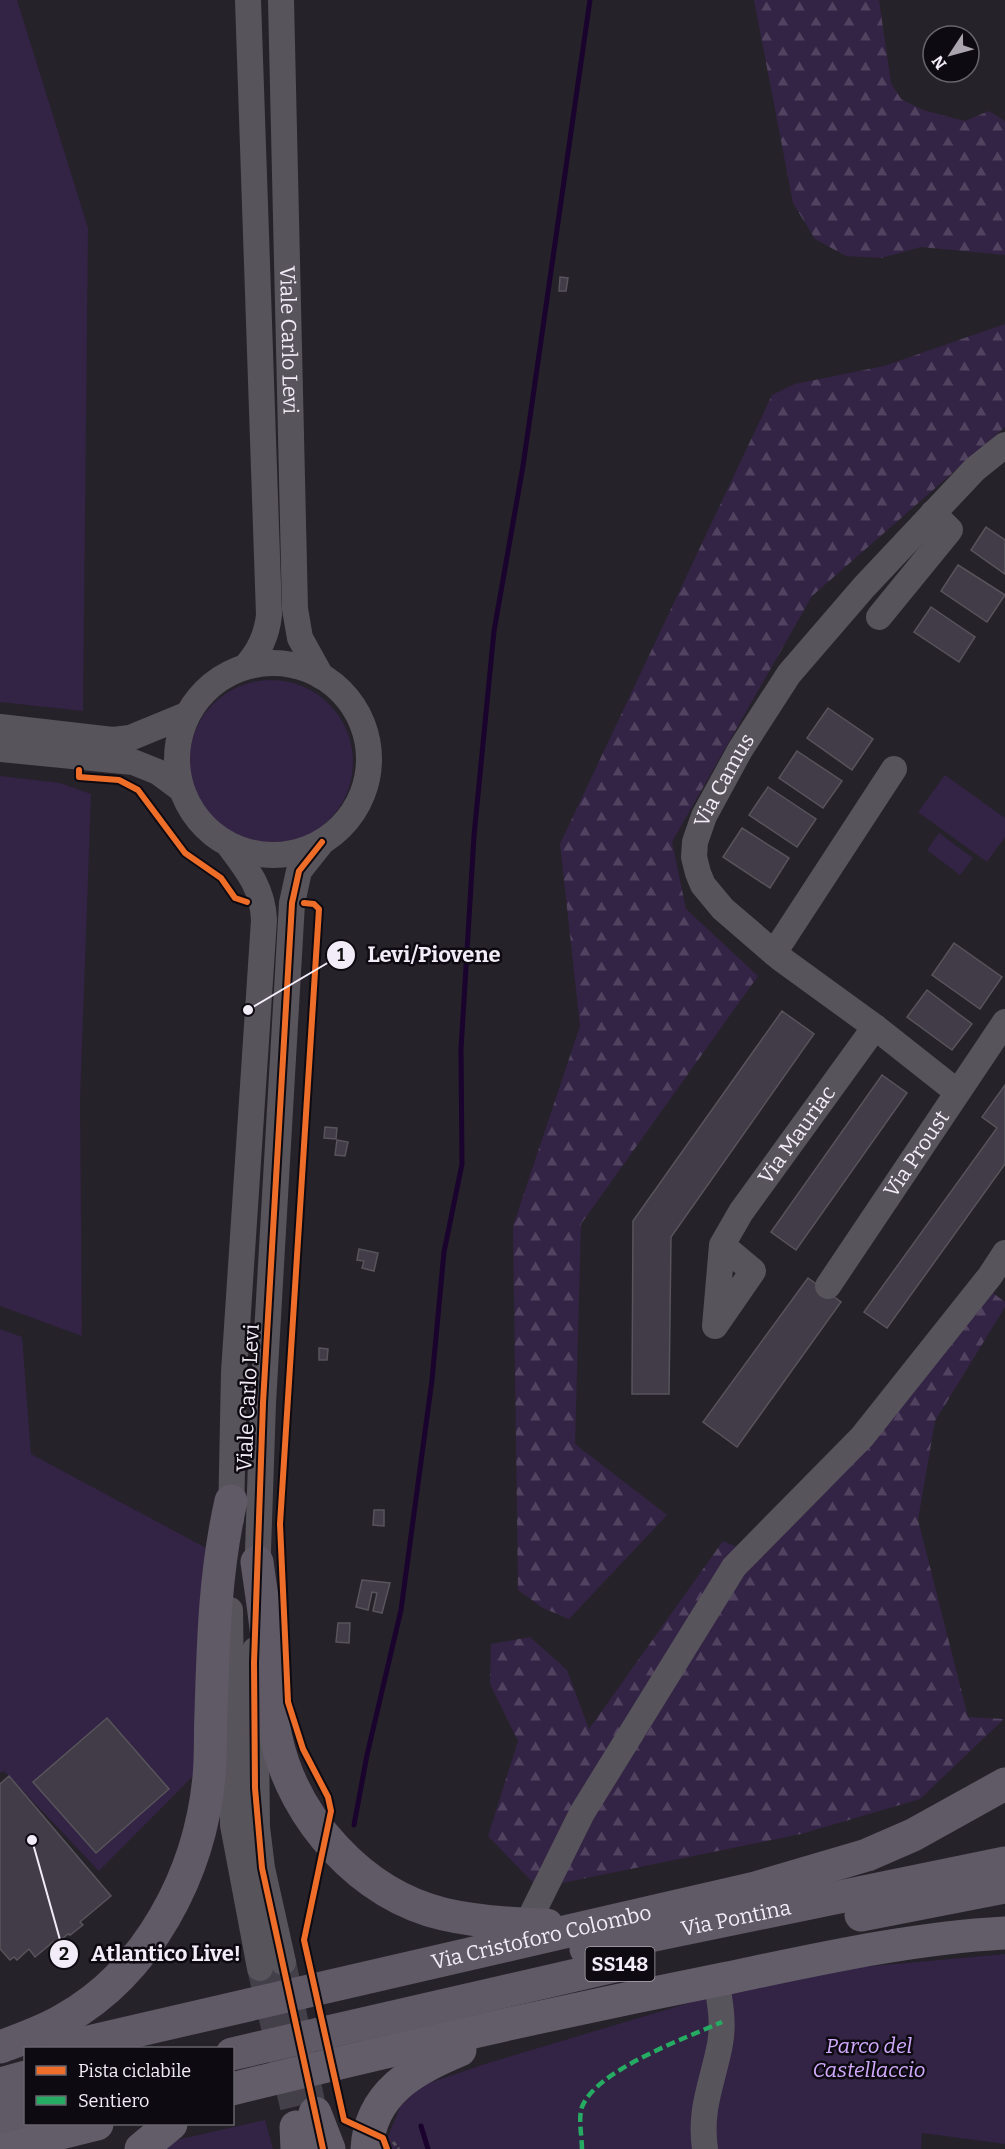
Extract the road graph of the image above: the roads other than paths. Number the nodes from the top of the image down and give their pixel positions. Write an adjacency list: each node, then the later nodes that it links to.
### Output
1 (248, 0): 6 (street, Viale Carlo Levi)
2 (281, 0): 7 (street, Viale Carlo Levi)
3 (1005, 445): 4 (street, Via Camus)
4 (933, 513): 5 (street); 15 (street, Via Camus)
5 (879, 616)
6 (246, 666): 7 (street); 8 (street)
7 (321, 676): 13 (street)
8 (186, 715): 9 (street); 12 (street)
9 (0, 727)
10 (0, 749): 12 (street)
11 (894, 769): 15 (street)
12 (181, 789): 14 (street)
13 (322, 842): 14 (street); 23 (street, Viale Carlo Levi)
14 (228, 844): 22 (street, Viale Carlo Levi)
15 (774, 953): 17 (street, Via Camus)
16 (1005, 1022): 18 (street, Via Proust)
17 (875, 1027): 18 (street, Via Camus); 19 (street, Via Mauriac)
18 (956, 1091): 21 (street, Via Proust)
19 (722, 1245)
20 (1005, 1253): 31 (street)
21 (828, 1286)
22 (231, 1501): 23 (street, Viale Carlo Levi); 38 (highway)
23 (257, 1562): 31 (highway)
24 (1005, 1768): 26 (highway)
25 (1005, 1784): 26 (highway, Via Cristoforo Colombo)
26 (913, 1835): 32 (highway, Via Cristoforo Colombo)
27 (1005, 1863): 35 (highway, Via Pontina / SS148)
28 (1005, 1887): 30 (highway, SS148)
29 (1005, 1903): 30 (highway)
30 (912, 1905): 35 (highway, Via Cristoforo Colombo / SS148)
31 (527, 1924): 32 (highway)
32 (584, 1927): 35 (highway, Via Cristoforo Colombo)
33 (1005, 1933): 34 (main road)
34 (716, 1980): 36 (main road); 57 (street)
35 (326, 2009): 37 (highway, Via Cristoforo Colombo / SS148); 37 (highway, Via Cristoforo Colombo)
36 (536, 2016): 46 (main road); 52 (main road)
37 (224, 2033): 39 (highway, Via Cristoforo Colombo); 40 (highway); 41 (highway, SS148)
38 (0, 2047)
39 (82, 2047)
40 (127, 2047)
41 (160, 2047)
42 (24, 2057): 43 (highway)
43 (0, 2062)
44 (24, 2078): 45 (highway)
45 (0, 2084)
46 (234, 2090)
47 (24, 2111): 48 (highway)
48 (0, 2117)
49 (93, 2125): 53 (main road)
50 (170, 2125): 54 (main road)
51 (303, 2126): 55 (street); 56 (main road)
52 (375, 2144)
53 (0, 2148)
54 (141, 2149)
55 (323, 2149)
56 (329, 2149)
57 (705, 2149)

